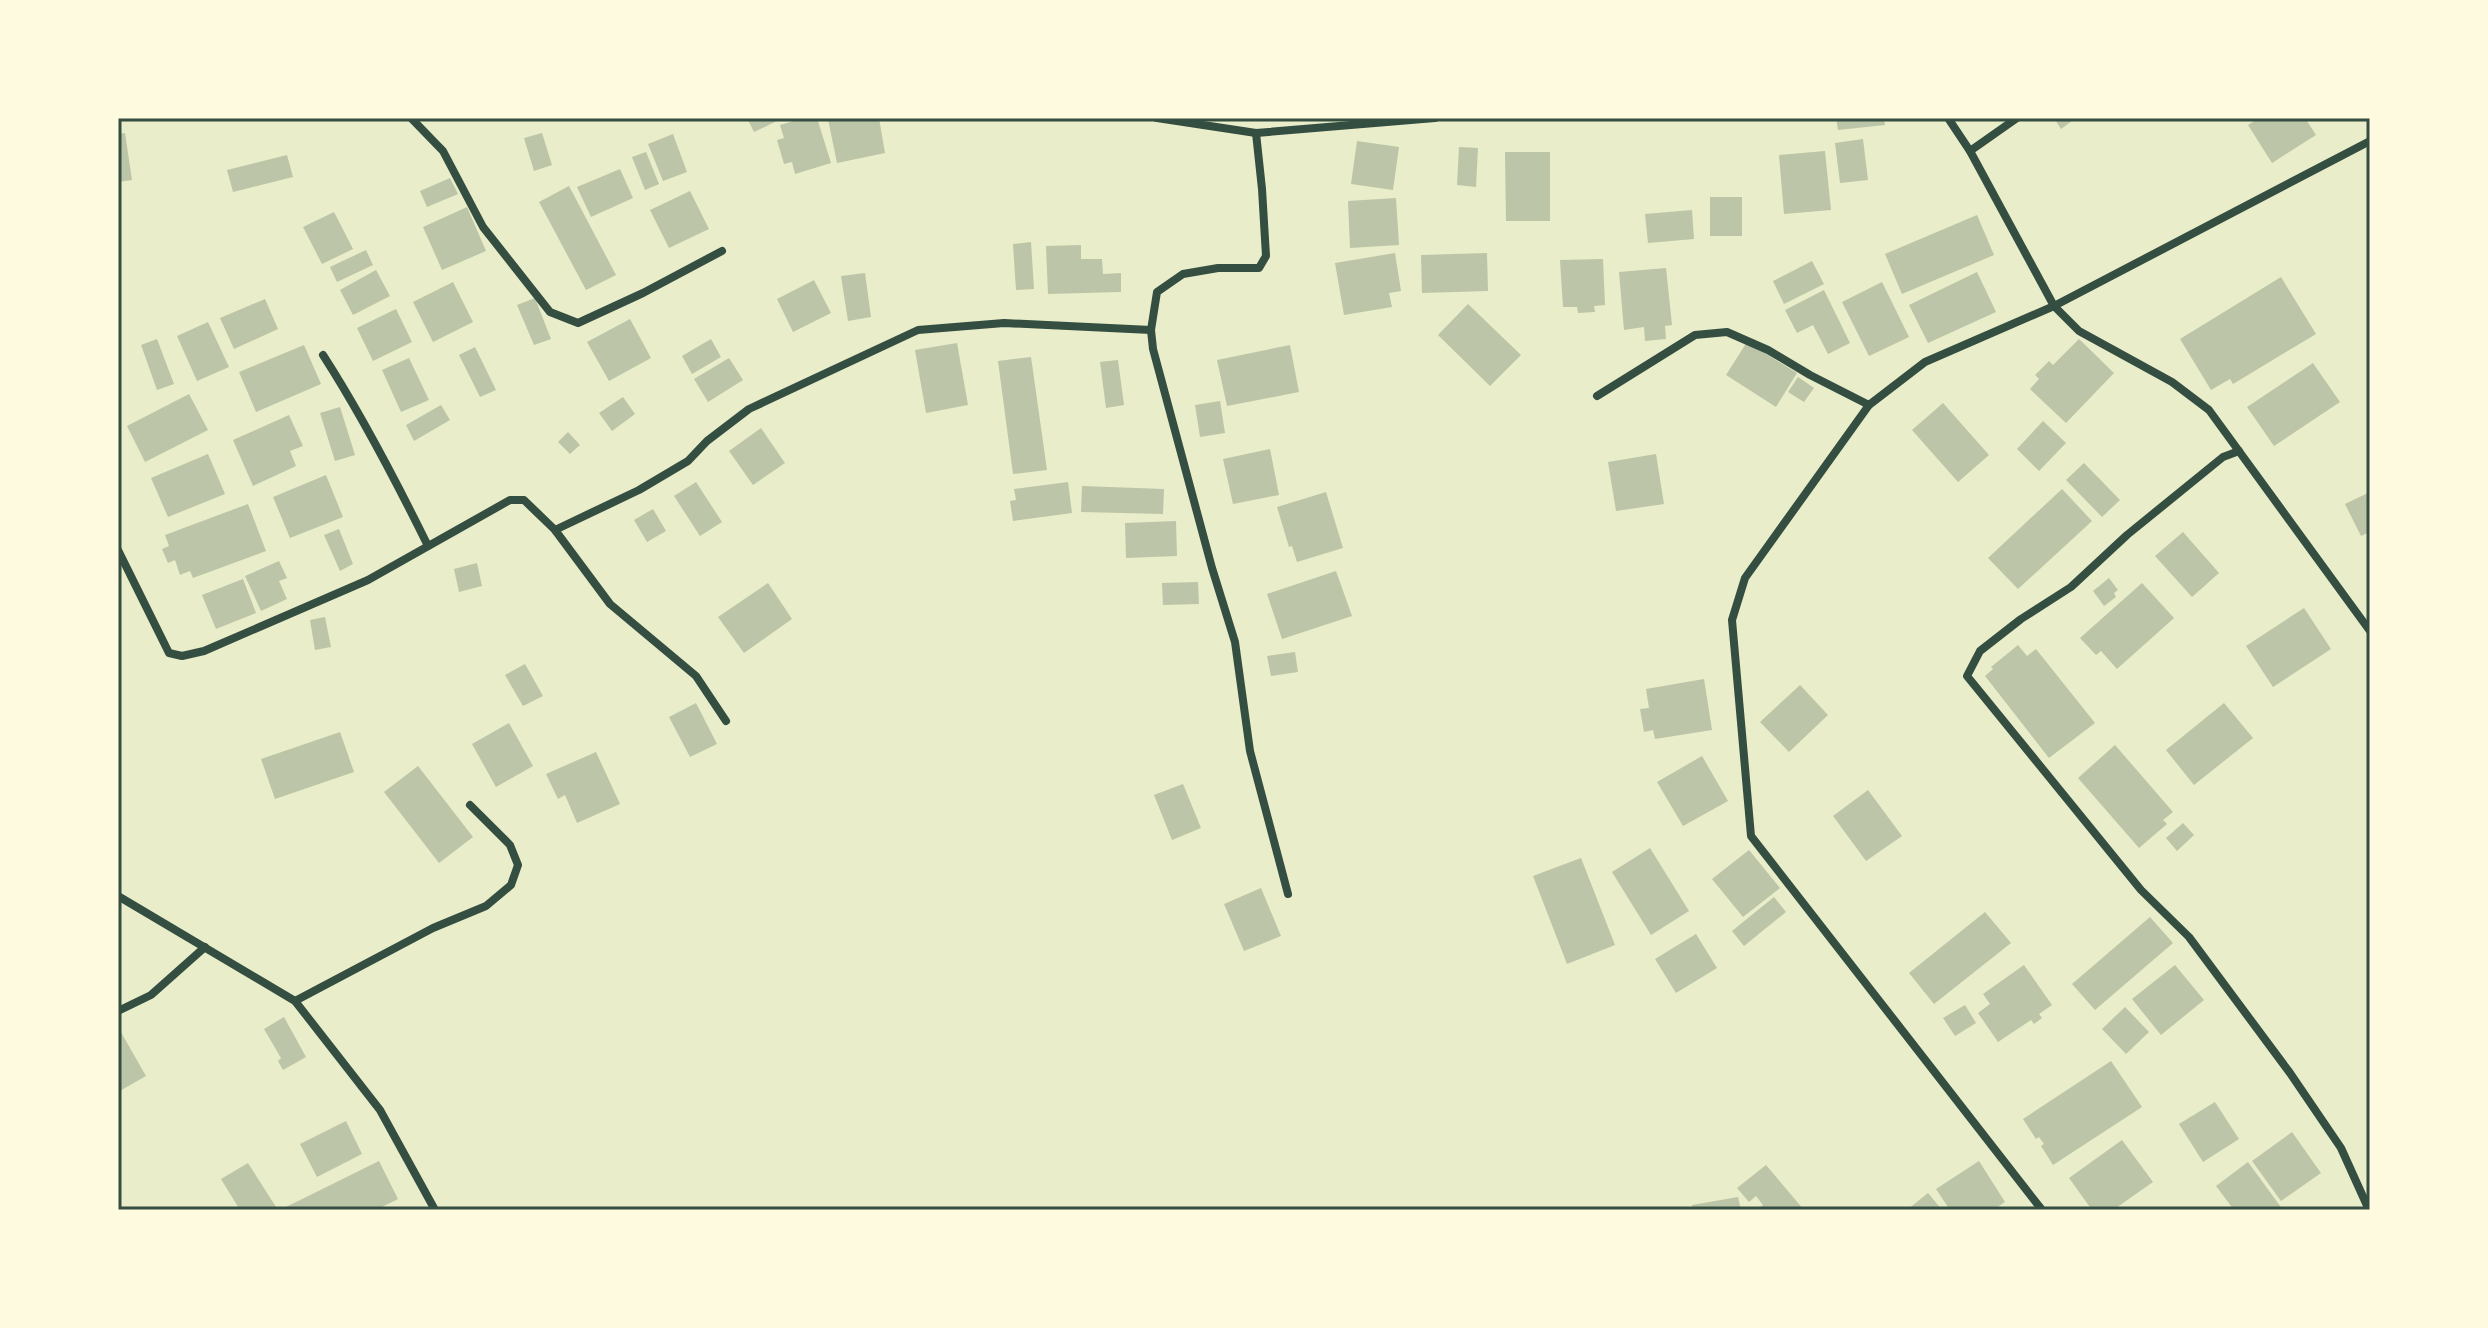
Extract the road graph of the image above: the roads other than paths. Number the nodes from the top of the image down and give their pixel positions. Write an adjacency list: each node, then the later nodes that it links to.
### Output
1 (411, 118): 9 (street)
2 (1157, 118): 6 (street)
3 (1435, 118): 6 (street)
4 (1948, 118): 8 (street)
5 (2017, 118): 8 (street)
6 (1256, 133): 11 (street)
7 (2370, 141): 10 (street)
8 (1970, 151): 10 (street)
9 (722, 251)
10 (2054, 306): 14 (street); 15 (street)
11 (1151, 330): 16 (street); 22 (street)
12 (323, 355): 17 (street)
13 (1597, 396): 14 (street)
14 (1869, 405): 28 (street)
15 (2239, 451): 19 (street); 29 (street)
16 (555, 530): 17 (street); 20 (street)
17 (428, 546): 18 (street)
18 (118, 550)
19 (2370, 631)
20 (726, 721)
21 (470, 805): 25 (street)
22 (1288, 894)
23 (118, 896): 24 (street)
24 (205, 947): 25 (street); 26 (street)
25 (295, 1001): 27 (street)
26 (118, 1011)
27 (432, 1209)
28 (2042, 1210)
29 (2369, 1210)

